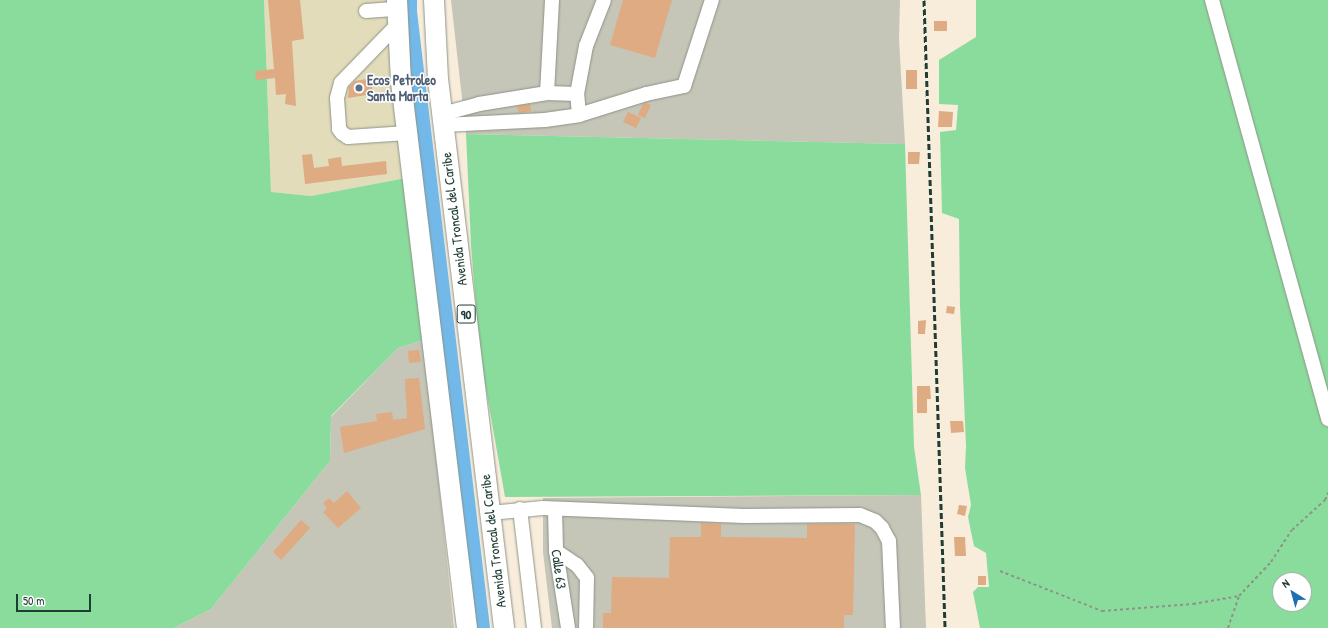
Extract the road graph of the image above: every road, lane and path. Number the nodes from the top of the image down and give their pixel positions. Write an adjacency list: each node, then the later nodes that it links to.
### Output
1 (434, 0): 11 (highway, Avenida Troncal del Caribe / 90)
2 (552, 0): 8 (street)
3 (604, 0): 9 (street)
4 (712, 0): 10 (street)
5 (1212, 0): 13 (street)
6 (366, 11): 7 (street)
7 (397, 11): 12 (highway); 12 (street)
8 (547, 93): 9 (street); 11 (street)
9 (577, 94): 10 (street)
10 (579, 115): 11 (street)
11 (442, 119): 17 (highway, Avenida Troncal del Caribe / 90)
12 (407, 133): 21 (highway)
13 (1328, 419)
14 (1328, 493): 20 (path)
15 (520, 509): 16 (street); 17 (street); 23 (street)
16 (555, 509): 18 (street, Calle 63); 26 (street)
17 (490, 513): 22 (highway, Avenida Troncal del Caribe / 90)
18 (556, 551): 24 (street, Calle 63); 25 (street)
19 (1000, 571): 20 (path)
20 (1239, 596): 27 (path)
21 (467, 628)
22 (504, 628)
23 (534, 628)
24 (568, 628)
25 (586, 628)
26 (893, 628)
27 (1228, 628)

